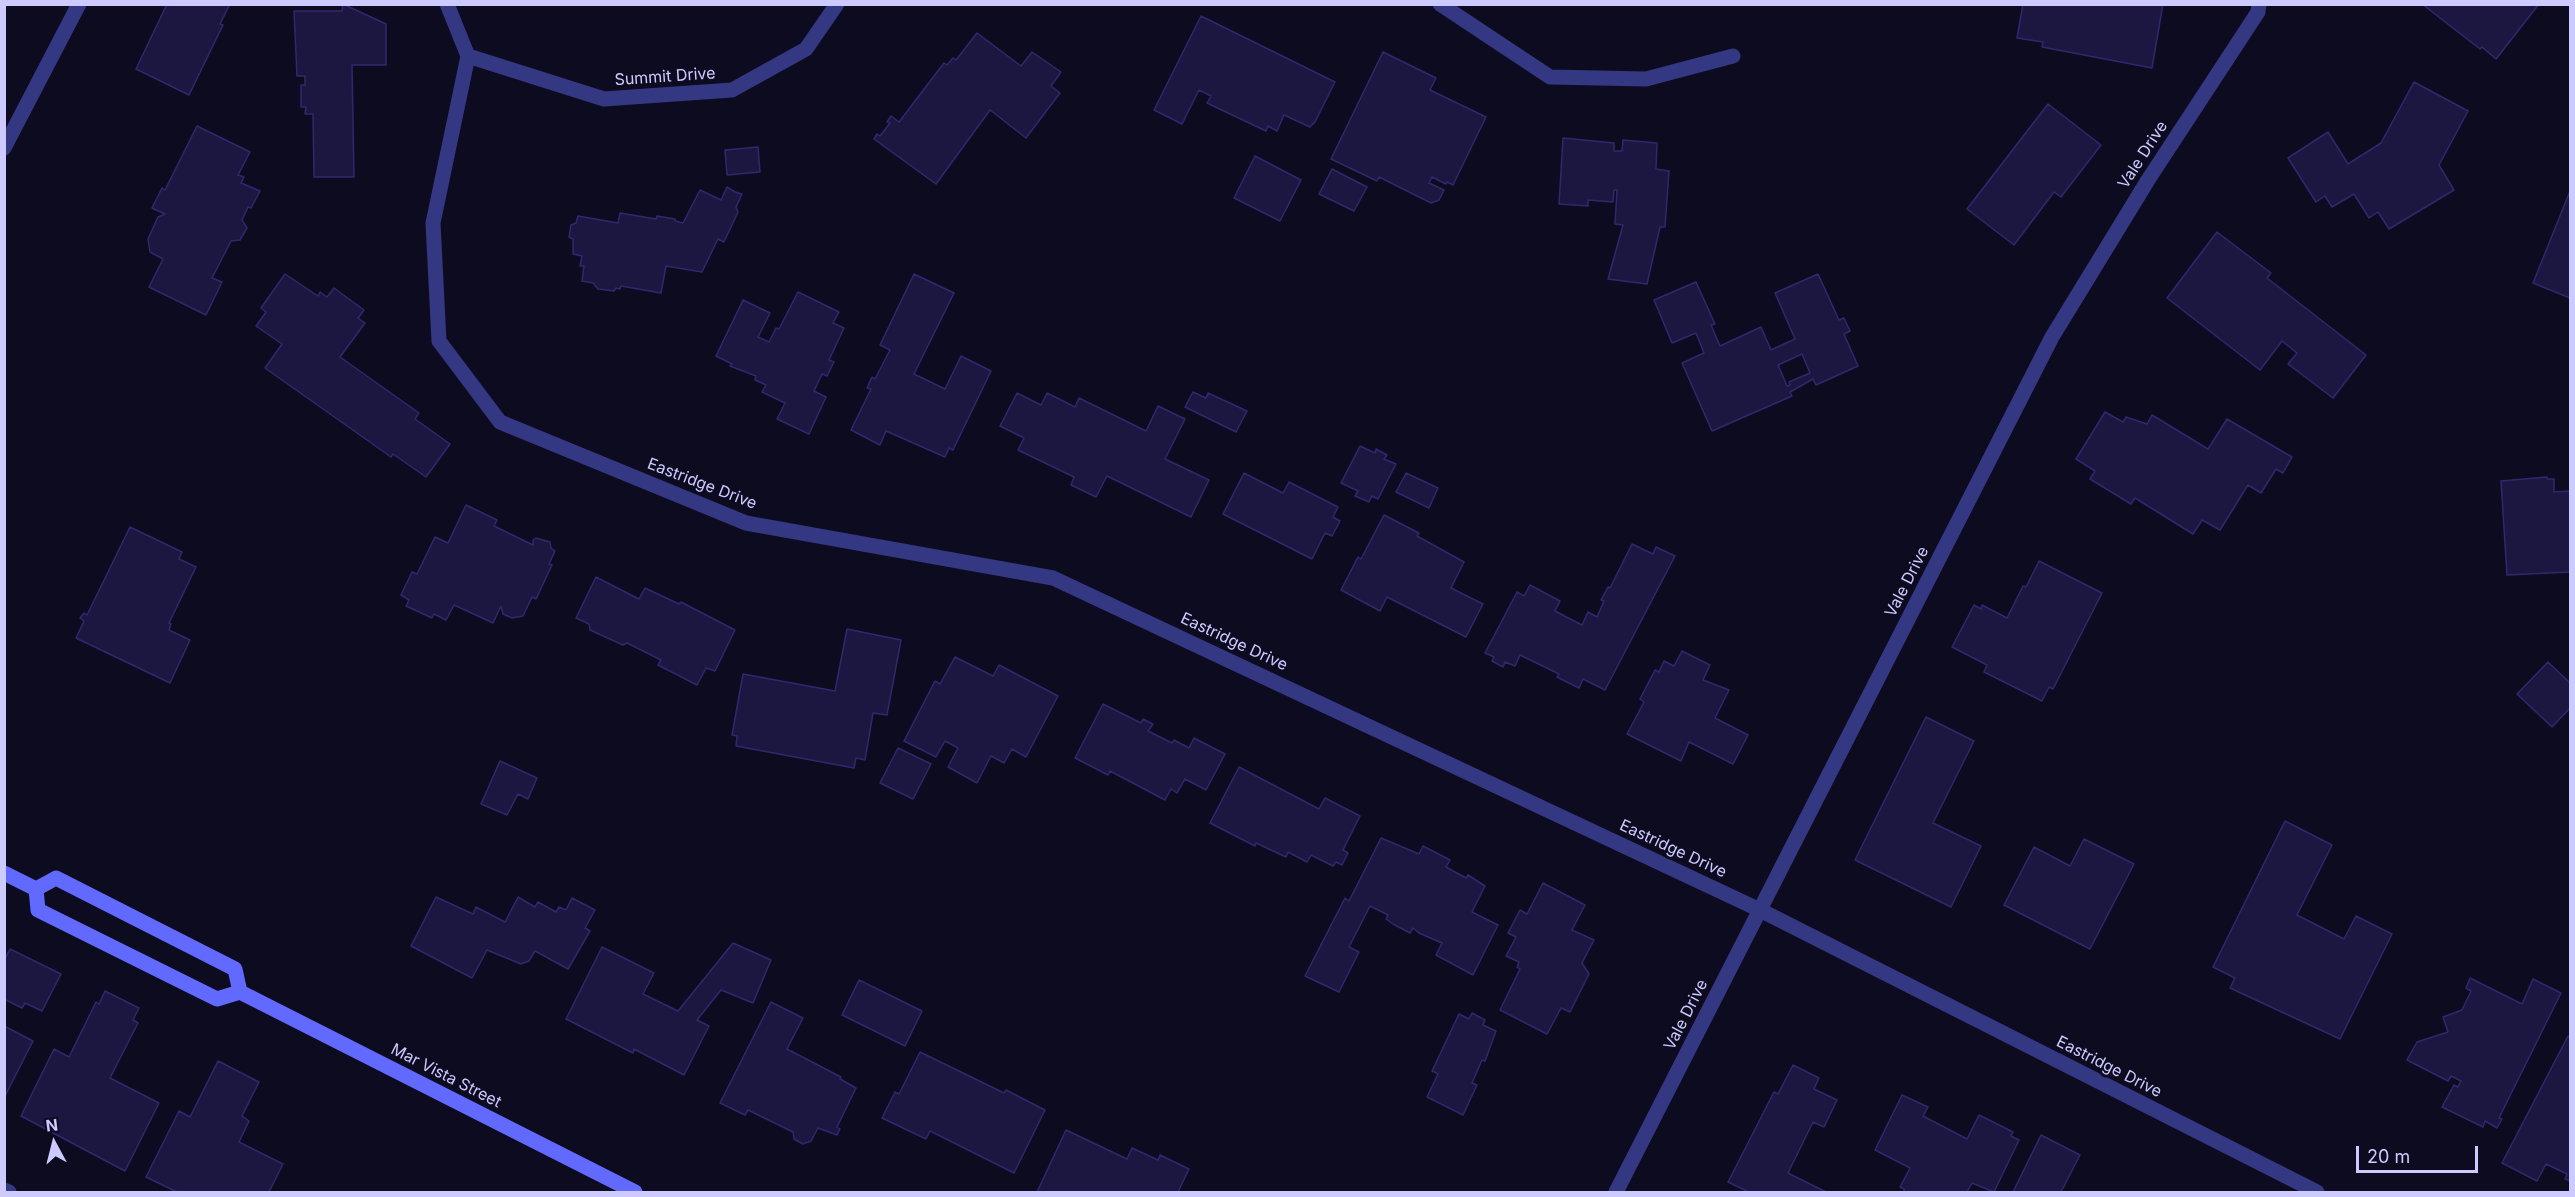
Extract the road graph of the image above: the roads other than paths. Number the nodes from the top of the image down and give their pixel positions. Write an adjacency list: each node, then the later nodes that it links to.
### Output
1 (79, 4): 8 (street)
2 (447, 4): 6 (street)
3 (837, 4): 6 (street, Summit Drive)
4 (1440, 4): 7 (street)
5 (2259, 4): 11 (street, Vale Drive)
6 (468, 56): 11 (street, Eastridge Drive)
7 (1733, 56)
8 (4, 148)
9 (4, 873): 10 (street)
10 (36, 889): 12 (street); 12 (street)
11 (1760, 910): 16 (street, Vale Drive); 17 (street, Eastridge Drive)
12 (240, 992): 15 (street, Mar Vista Street)
13 (4, 1190): 14 (street)
14 (9, 1192)
15 (634, 1192)
16 (1616, 1192)
17 (2317, 1192)

